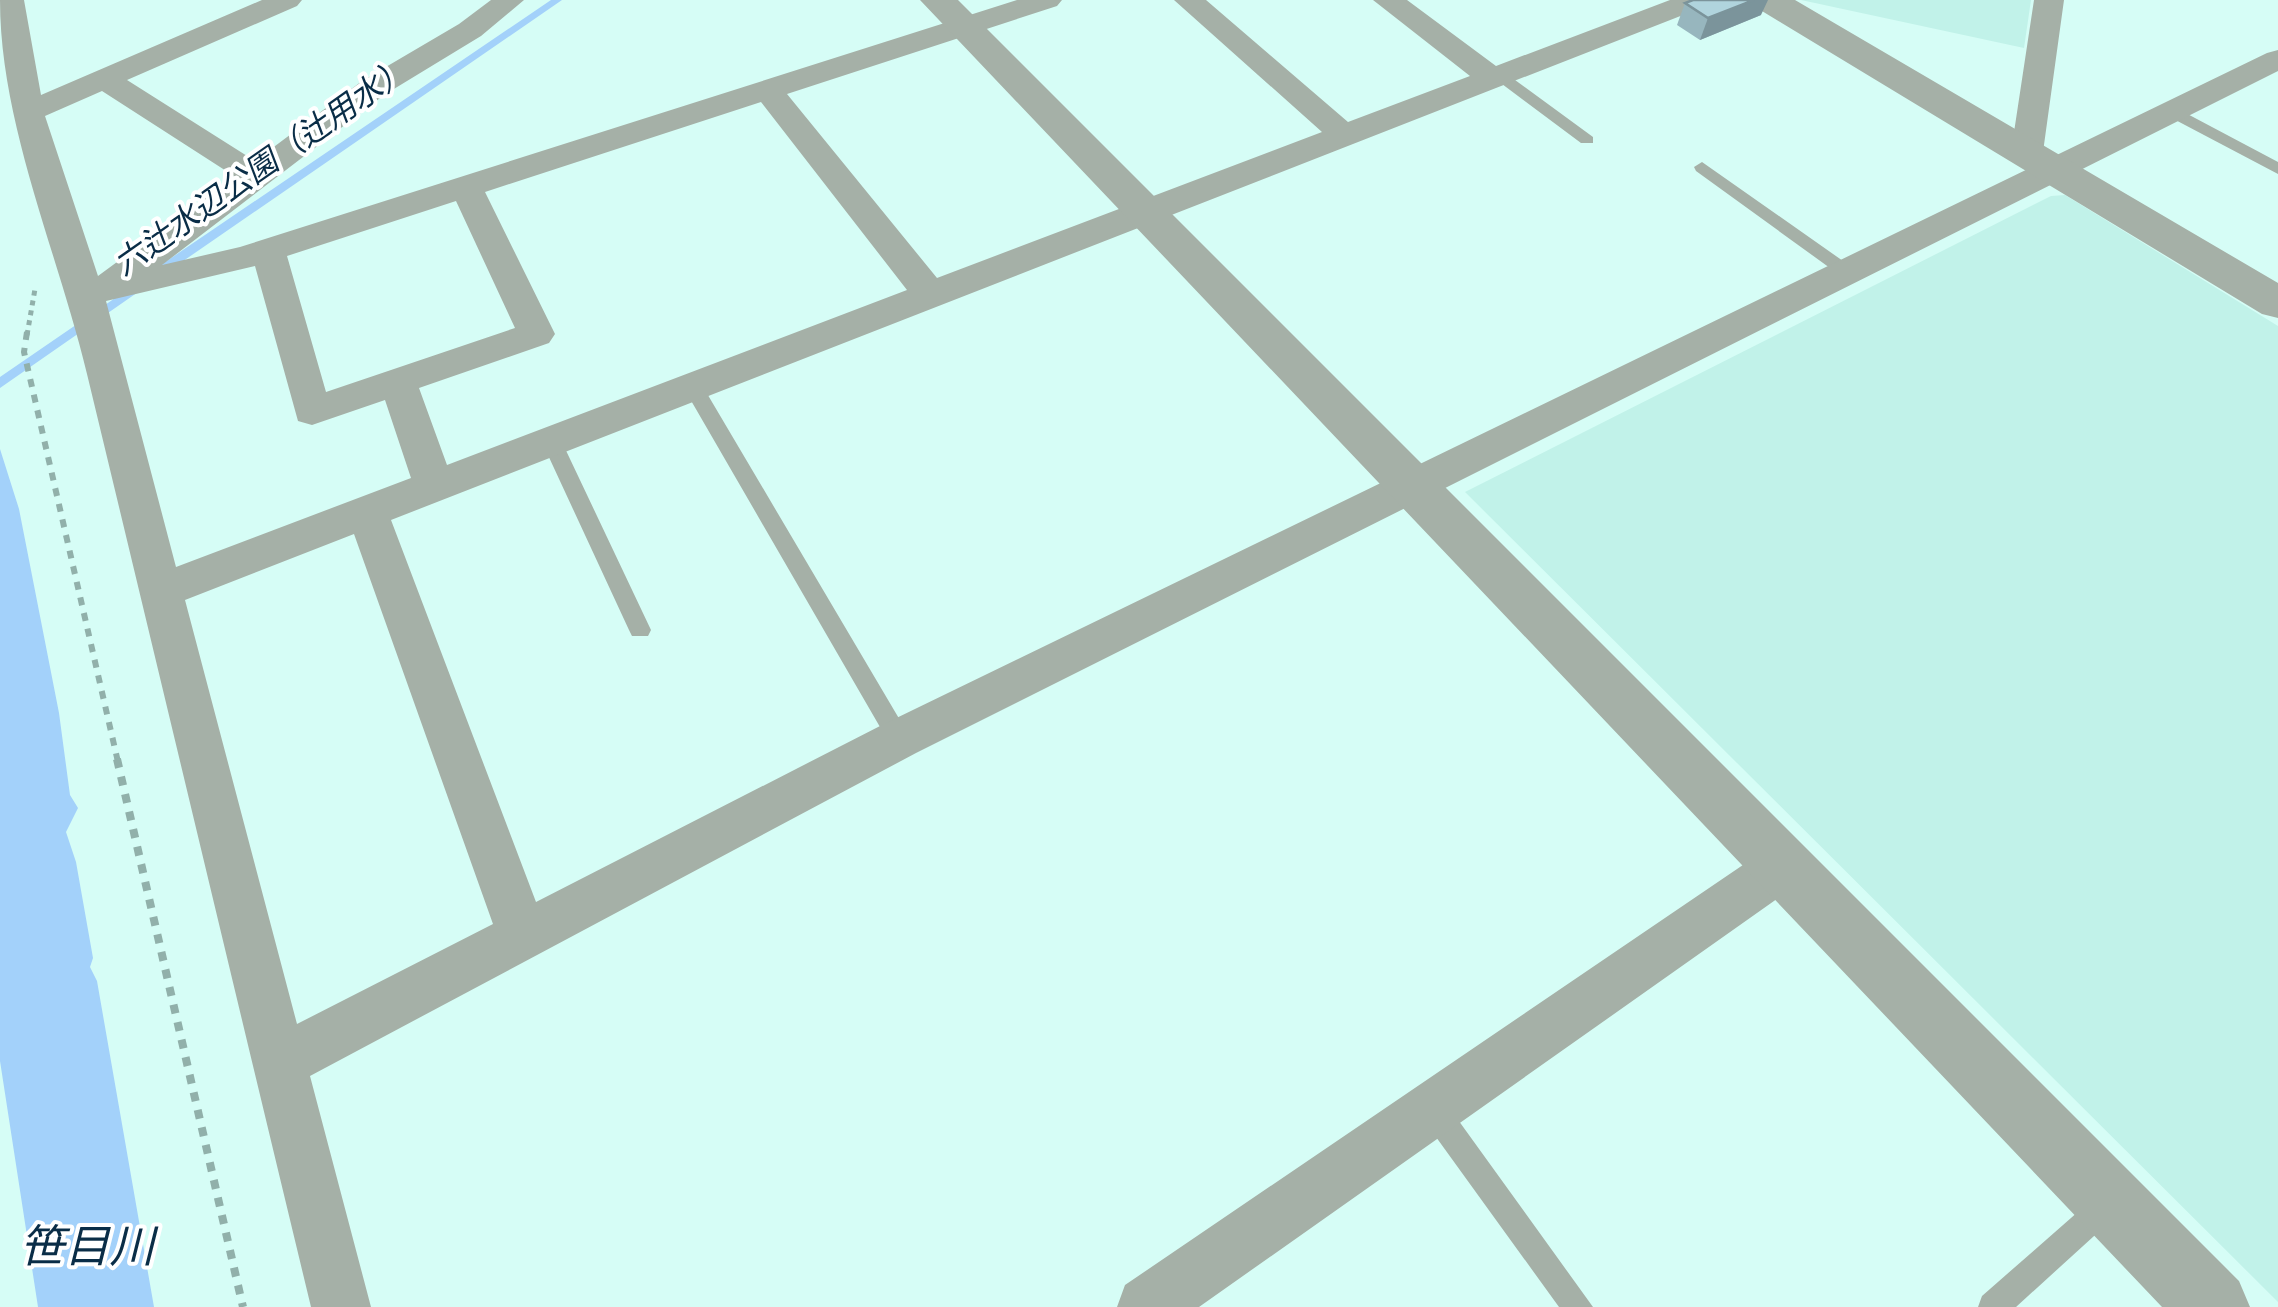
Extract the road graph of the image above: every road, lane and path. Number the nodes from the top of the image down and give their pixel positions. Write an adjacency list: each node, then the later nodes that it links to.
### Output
1 (9, 0): 15 (street)
2 (287, 0): 13 (street)
3 (509, 0): 22 (street)
4 (1047, 0): 10 (street)
5 (1189, 0): 17 (street)
6 (1388, 0): 12 (street)
7 (1696, 0): 12 (street)
8 (1770, 0): 19 (street)
9 (2049, 0): 19 (street)
10 (952, 13): 14 (street); 24 (street)
11 (2278, 59): 16 (street)
12 (1496, 77): 17 (street); 18 (lane)
13 (104, 79): 15 (street); 22 (street)
14 (768, 90): 23 (street); 28 (street)
15 (28, 112): 27 (street)
16 (2172, 112): 19 (street); 21 (lane)
17 (1344, 135): 24 (street)
18 (1587, 140)
19 (2041, 160): 26 (street); 29 (street)
20 (1702, 167): 26 (lane)
21 (2278, 170)
22 (256, 176): 27 (street)
23 (466, 187): 25 (street); 31 (street)
24 (1145, 212): 28 (street); 35 (street)
25 (268, 250): 27 (street); 31 (street)
26 (1846, 272): 35 (street)
27 (86, 294): 37 (street)
28 (930, 294): 32 (street)
29 (2278, 302)
30 (24, 352): 45 (path)
31 (398, 381): 34 (street)
32 (692, 386): 33 (street); 39 (lane)
33 (551, 440): 34 (street); 38 (lane)
34 (434, 485): 36 (street)
35 (1413, 486): 39 (street); 40 (street)
36 (367, 512): 37 (street); 41 (street)
37 (162, 591): 42 (street)
38 (640, 630)
39 (899, 738): 41 (street)
40 (1783, 866): 43 (street); 44 (street)
41 (523, 935): 42 (street)
42 (280, 1062): 46 (street)
43 (1433, 1109): 47 (street); 48 (lane)
44 (2111, 1202): 49 (lane); 50 (street)
45 (243, 1307)
46 (342, 1307)
47 (1147, 1307)
48 (1578, 1307)
49 (1993, 1307)
50 (2213, 1307)

